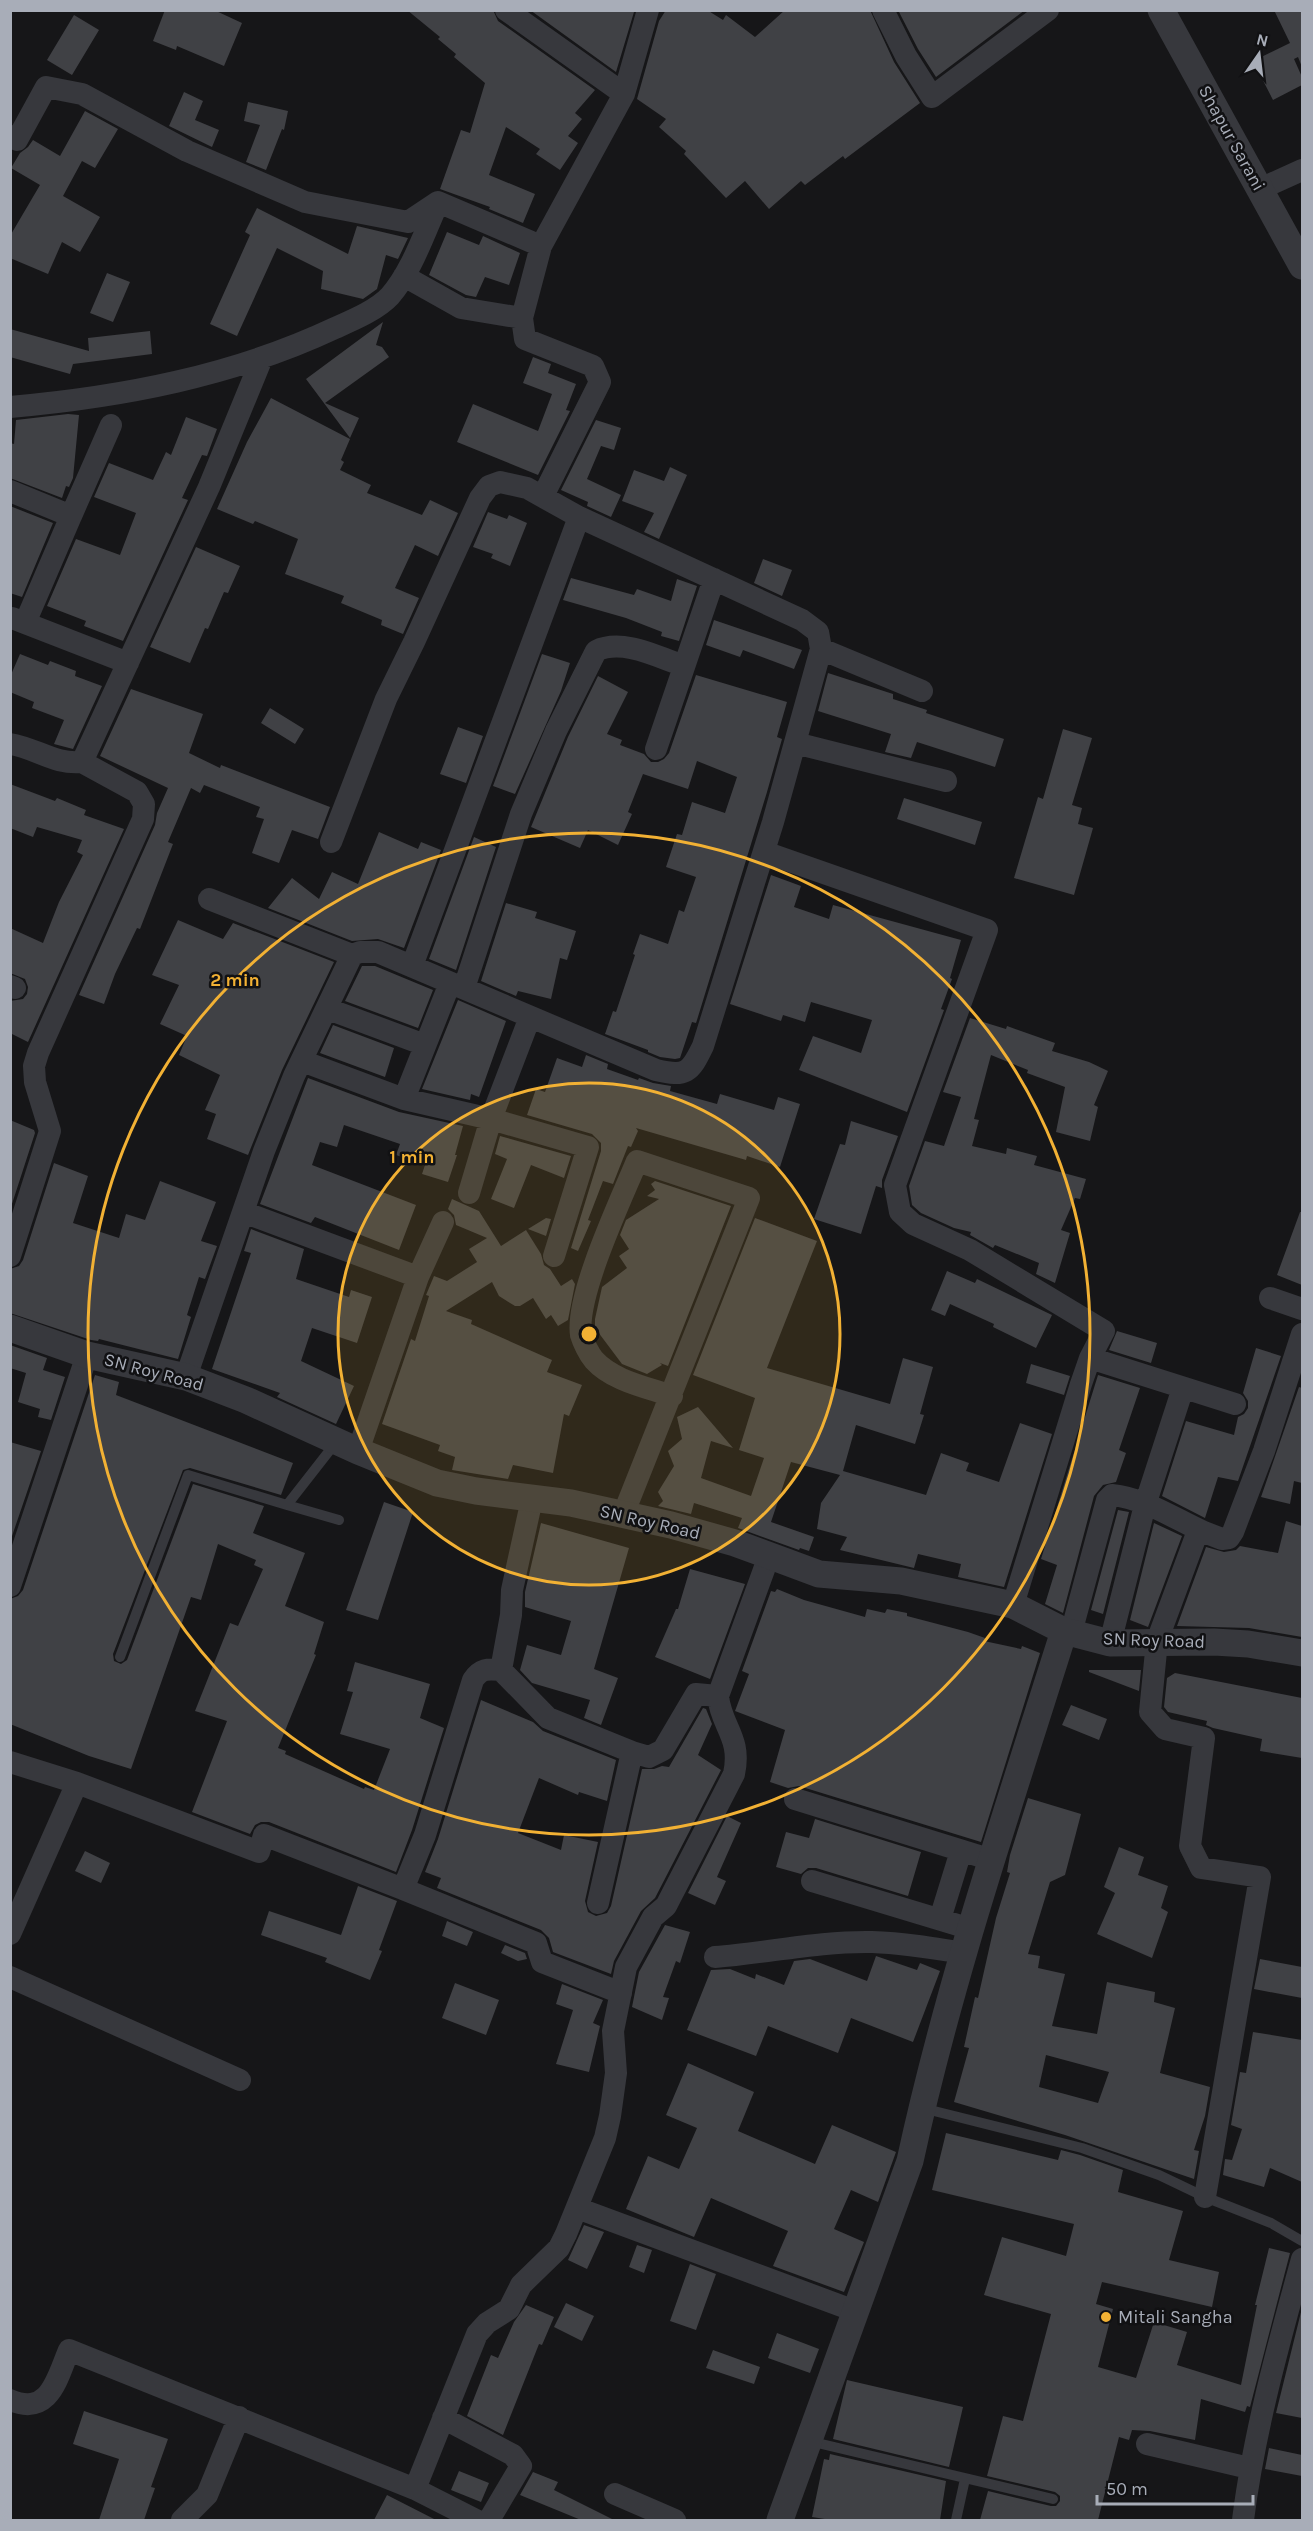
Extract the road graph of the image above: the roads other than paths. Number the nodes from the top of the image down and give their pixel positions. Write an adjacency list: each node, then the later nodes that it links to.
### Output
1 (506, 10): 6 (street)
2 (648, 10): 6 (street)
3 (883, 10): 4 (street)
4 (1048, 10)
5 (1161, 10): 9 (street, Shapur Sarani)
6 (624, 94): 11 (street)
7 (10, 136): 10 (street)
8 (1302, 170): 9 (street)
9 (1260, 189): 12 (street, Shapur Sarani)
10 (438, 202): 11 (street); 13 (street)
11 (541, 246): 14 (street)
12 (1302, 266)
13 (404, 276): 14 (street); 15 (street)
14 (522, 318): 19 (street)
15 (262, 358): 16 (street); 25 (street)
16 (10, 407)
17 (111, 425): 20 (street)
18 (10, 491): 20 (street)
19 (543, 496): 21 (street); 33 (street)
20 (71, 516): 23 (street)
21 (579, 517): 22 (street); 37 (street)
22 (714, 579): 24 (street); 26 (street)
23 (18, 620): 25 (street)
24 (820, 649): 27 (street); 28 (street)
25 (128, 663): 31 (street)
26 (684, 666): 30 (street); 38 (street)
27 (922, 691)
28 (795, 743): 32 (street); 34 (street)
29 (10, 744): 31 (street)
30 (656, 749)
31 (82, 762): 48 (street)
32 (946, 781)
33 (331, 842)
34 (764, 852): 40 (street); 56 (street)
35 (209, 899): 36 (street)
36 (352, 955): 37 (street); 39 (street)
37 (412, 966): 38 (street)
38 (457, 986): 40 (street); 41 (street)
39 (328, 1009): 41 (street); 42 (street)
40 (530, 1017): 44 (street)
41 (426, 1045): 43 (street)
42 (302, 1061): 43 (street); 46 (street)
43 (404, 1099): 44 (street)
44 (491, 1119): 45 (street); 49 (street)
45 (469, 1193)
46 (243, 1212): 50 (street); 57 (street)
47 (443, 1222): 50 (street)
48 (10, 1256)
49 (554, 1256)
50 (418, 1277): 61 (street)
51 (1270, 1298): 52 (street)
52 (1302, 1309)
53 (10, 1328): 55 (street, SN Roy Road)
54 (1302, 1334): 67 (street)
55 (87, 1355): 57 (street, SN Roy Road); 69 (street)
56 (1090, 1358): 58 (street); 70 (street)
57 (186, 1377): 61 (street, SN Roy Road)
58 (1183, 1388): 60 (street); 64 (street)
59 (672, 1396): 59 (street); 65 (street)
60 (1235, 1404)
61 (347, 1446): 62 (street, SN Roy Road); 63 (lane)
62 (532, 1499): 65 (street, SN Roy Road); 76 (street)
63 (287, 1505): 66 (lane); 75 (lane)
64 (1145, 1505): 67 (street); 71 (street); 73 (street)
65 (623, 1515): 68 (street, SN Roy Road)
66 (339, 1520)
67 (1204, 1533): 72 (street)
68 (769, 1556): 70 (street, SN Roy Road); 77 (street)
69 (10, 1586)
70 (1013, 1605): 71 (street, SN Roy Road)
71 (1068, 1632): 73 (street, SN Roy Road); 83 (street)
72 (1157, 1641): 73 (street, SN Roy Road); 74 (street, SN Roy Road); 95 (street)
73 (1110, 1643)
74 (1302, 1653)
75 (120, 1657)
76 (501, 1670): 78 (street); 85 (street)
77 (718, 1696): 78 (street); 92 (street)
78 (632, 1752): 86 (street)
79 (10, 1762): 80 (street)
80 (77, 1783): 85 (street); 88 (street)
81 (795, 1799): 82 (street)
82 (961, 1851): 83 (street); 87 (street)
83 (992, 1860): 89 (street)
84 (812, 1881): 87 (street)
85 (403, 1889): 92 (street)
86 (598, 1903)
87 (940, 1919): 89 (street)
88 (10, 1934)
89 (967, 1941): 90 (street); 94 (street)
90 (715, 1957)
91 (10, 1977): 93 (street)
92 (621, 1993): 96 (street)
93 (240, 2080)
94 (921, 2108): 95 (lane); 99 (street)
95 (1205, 2197): 97 (lane)
96 (577, 2208): 99 (street); 102 (street)
97 (1302, 2241)
98 (1302, 2259): 105 (street)
99 (855, 2311): 103 (street)
100 (10, 2400): 101 (street)
101 (239, 2417): 107 (street); 110 (street)
102 (443, 2418): 107 (street); 112 (street)
103 (809, 2441): 106 (lane); 114 (street)
104 (1147, 2444): 105 (street)
105 (1250, 2468): 116 (street)
106 (965, 2479): 109 (lane); 115 (lane)
107 (415, 2489): 111 (street)
108 (615, 2494): 113 (street)
109 (1053, 2499)
110 (182, 2520)
111 (476, 2520)
112 (489, 2520)
113 (675, 2520)
114 (780, 2520)
115 (956, 2520)
116 (1243, 2520)

